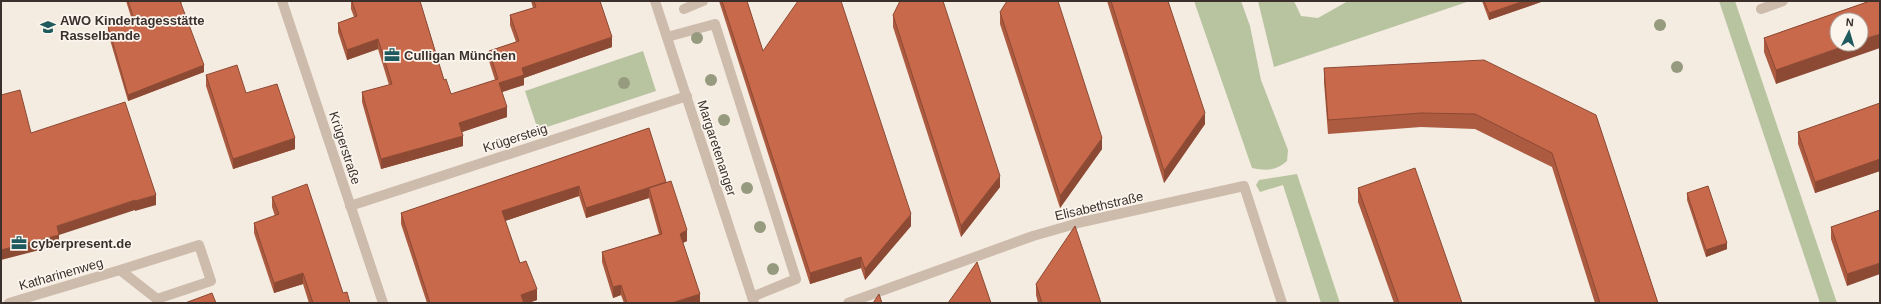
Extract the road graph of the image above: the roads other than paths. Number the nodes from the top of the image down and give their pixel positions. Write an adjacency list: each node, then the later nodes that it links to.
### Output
1 (282, 1): 9 (street, Krügerstraße)
2 (655, 1): 7 (street, Margaretenanger)
3 (703, 1): 5 (street)
4 (1783, 1): 6 (street)
5 (684, 8)
6 (1761, 9)
7 (667, 37): 8 (street, Margaretenanger); 11 (street)
8 (687, 96): 9 (street, Krügersteig); 11 (street, Margaretenanger)
9 (350, 206): 13 (street, Krügerstraße)
10 (120, 270): 10 (street, Katharinenweg); 12 (street, Katharinenweg)
11 (753, 300)
12 (9, 303)
13 (383, 303)
14 (848, 303): 15 (street, Elisabethstraße)
15 (1282, 303)

